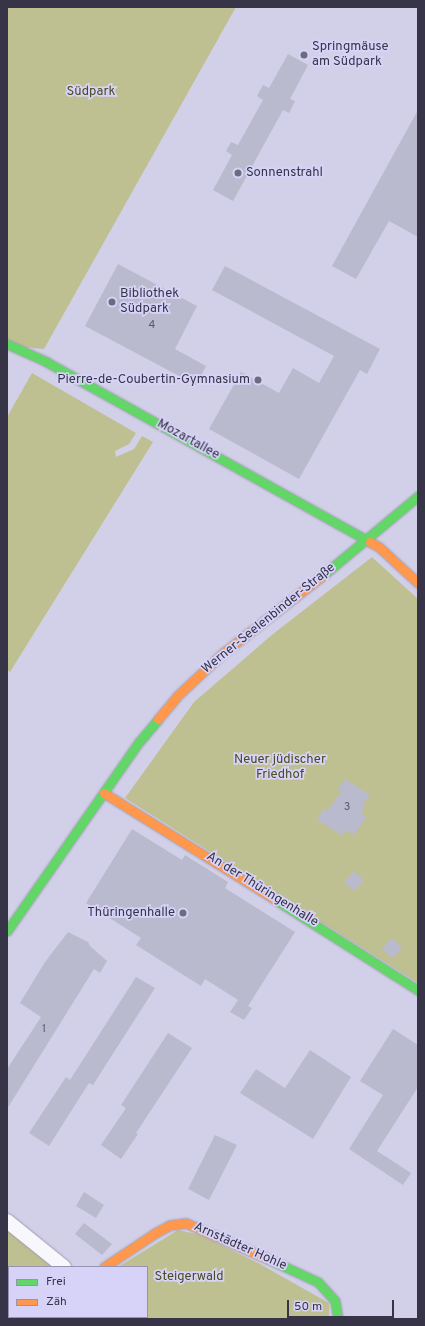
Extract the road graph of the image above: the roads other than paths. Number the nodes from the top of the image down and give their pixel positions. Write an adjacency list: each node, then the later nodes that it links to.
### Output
1 (7, 344): 3 (street, Mozartallee)
2 (418, 496): 3 (street, Werner-Seelenbinder-Straße)
3 (367, 541): 4 (street, Mozartallee); 5 (street, Werner-Seelenbinder-Straße)
4 (418, 583)
5 (104, 793): 6 (street, Werner-Seelenbinder-Straße); 7 (street, An der Thüringenhalle)
6 (7, 931)
7 (418, 990)
8 (7, 1221): 9 (street)
9 (63, 1266)
10 (105, 1266): 11 (street, Arnstädter Hohle)
11 (338, 1319)

